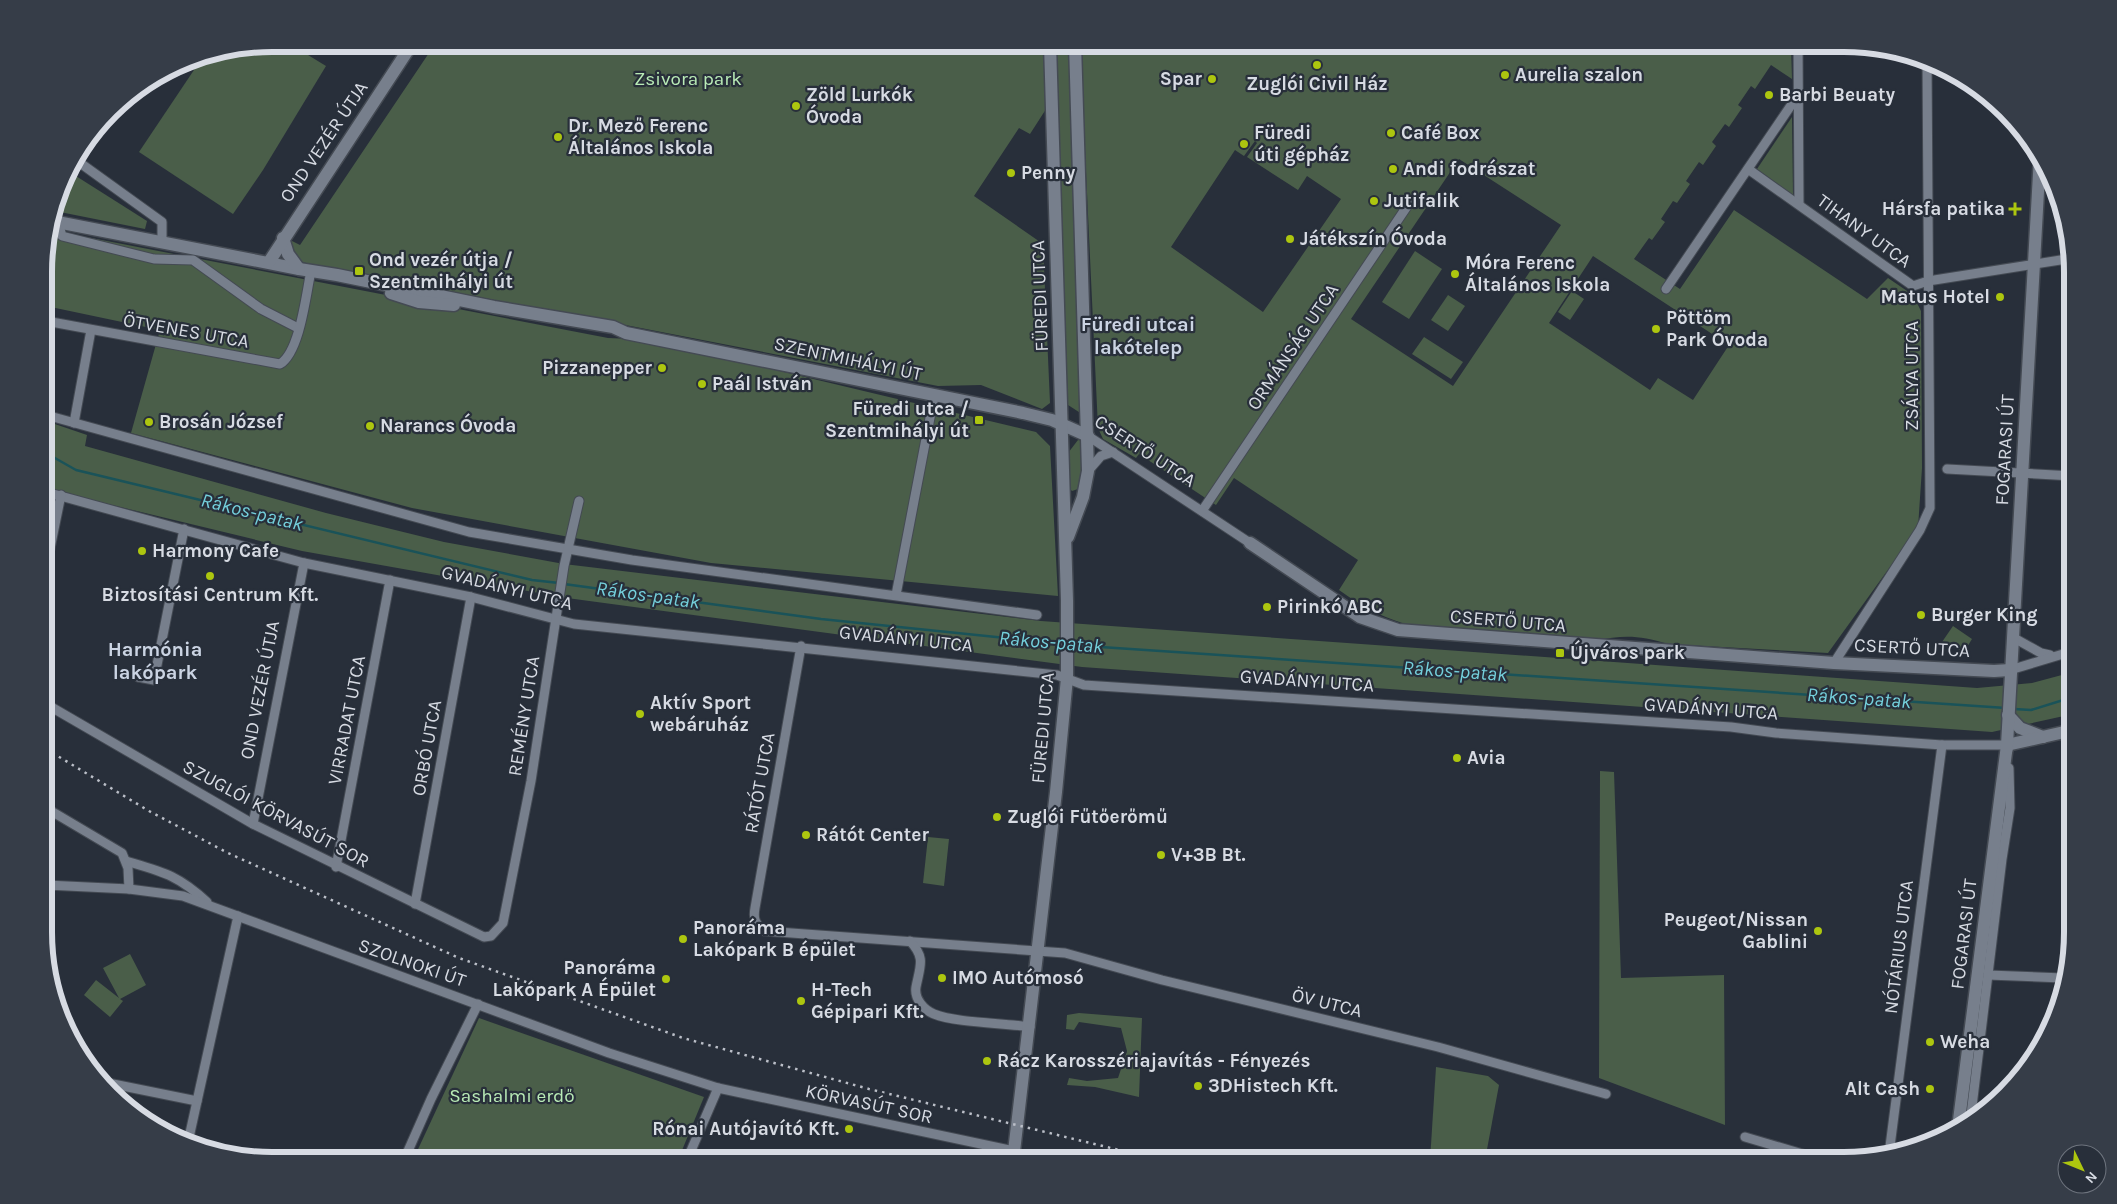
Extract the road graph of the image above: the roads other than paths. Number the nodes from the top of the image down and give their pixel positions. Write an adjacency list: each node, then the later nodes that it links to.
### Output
1 (407, 52): 14 (main road, OND VEZÉR ÚTJA)
2 (1050, 52): 28 (main road, FÜREDI UTCA)
3 (1074, 52): 29 (main road, FÜREDI UTCA)
4 (1798, 52): 6 (street, TIHANY UTCA)
5 (1927, 68): 20 (street, ZSÁLYA UTCA)
6 (1798, 95): 8 (street); 11 (street, TIHANY UTCA)
7 (81, 164): 15 (street)
8 (1748, 169): 11 (street); 21 (street)
9 (2039, 170): 18 (main road, FOGARASI ÚT)
10 (1410, 202): 38 (street, ORMÁNSÁG UTCA)
11 (1799, 204): 20 (street, TIHANY UTCA)
12 (58, 223): 15 (main road, SZENTMIHÁLYI ÚT)
13 (57, 227): 23 (street, SZENTMIHÁLYI ÚT)
14 (283, 238): 17 (main road, OND VEZÉR ÚTJA); 19 (main road)
15 (162, 241): 17 (main road, SZENTMIHÁLYI ÚT)
16 (2064, 260): 18 (street)
17 (269, 262): 19 (main road, SZENTMIHÁLYI ÚT)
18 (2035, 265): 20 (street); 33 (main road, FOGARASI ÚT)
19 (305, 270): 23 (street); 25 (main road, SZENTMIHÁLYI ÚT)
20 (1928, 281): 54 (street, ZSÁLYA UTCA)
21 (1666, 290)
22 (52, 322): 24 (street, ÖTVENES UTCA)
23 (298, 328): 24 (street, ÖTVENES UTCA)
24 (91, 330): 27 (street)
25 (934, 397): 28 (main road, SZENTMIHÁLYI ÚT); 46 (street)
26 (52, 417): 27 (street, GVADÁNYI UTCA)
27 (74, 423): 43 (street, GVADÁNYI UTCA)
28 (1062, 424): 29 (main road, CSERTŐ UTCA); 42 (main road, FÜREDI UTCA)
29 (1088, 436): 30 (street, CSERTŐ UTCA); 32 (main road, FÜREDI UTCA)
30 (1113, 452): 32 (street); 38 (street, CSERTŐ UTCA)
31 (1947, 470): 33 (street)
32 (1088, 471): 42 (main road, FÜREDI UTCA)
33 (2022, 474): 34 (street); 50 (main road, FOGARASI ÚT)
34 (2064, 476)
35 (52, 493): 36 (street, GVADÁNYI UTCA)
36 (61, 495): 39 (street, GVADÁNYI UTCA); 40 (street)
37 (579, 501): 43 (street, REMÉNY UTCA)
38 (1202, 511): 41 (street, CSERTŐ UTCA)
39 (184, 529): 44 (street, GVADÁNYI UTCA); 56 (street)
40 (52, 539)
41 (1250, 543): 54 (main road, CSERTŐ UTCA)
42 (1065, 546): 57 (main road, FÜREDI UTCA)
43 (567, 548): 46 (street, GVADÁNYI UTCA); 49 (street, REMÉNY UTCA)
44 (304, 563): 45 (street, GVADÁNYI UTCA); 65 (street, OND VEZÉR ÚTJA)
45 (390, 580): 47 (street, GVADÁNYI UTCA); 67 (street, VIRRADAT UTCA)
46 (896, 595): 48 (street, GVADÁNYI UTCA)
47 (471, 597): 49 (street, GVADÁNYI UTCA); 71 (street, ORBÓ UTCA)
48 (1036, 615)
49 (555, 619): 51 (street, GVADÁNYI UTCA); 74 (street, REMÉNY UTCA)
50 (2014, 638): 53 (street); 55 (main road, FOGARASI ÚT)
51 (801, 646): 57 (street, GVADÁNYI UTCA); 73 (street, RÁTÓT UTCA)
52 (2064, 653): 53 (street)
53 (2053, 656): 55 (street)
54 (1834, 663): 55 (main road, CSERTŐ UTCA)
55 (2010, 670): 59 (main road, FOGARASI ÚT)
56 (138, 677)
57 (1067, 678): 62 (street, GVADÁNYI UTCA); 76 (main road, FÜREDI UTCA)
58 (52, 707): 65 (street, SZUGLÓI KÖRVASÚT SOR)
59 (2008, 715): 61 (main road); 63 (main road, FOGARASI ÚT)
60 (2064, 732): 61 (main road, GVADÁNYI UTCA)
61 (2045, 737): 63 (main road, GVADÁNYI UTCA)
62 (1942, 745): 63 (street, GVADÁNYI UTCA); 89 (street, NÓTÁRIUS UTCA)
63 (2008, 745): 77 (street, FOGARASI ÚT); 86 (main road, FOGARASI ÚT)
64 (52, 811): 66 (street)
65 (253, 824): 67 (street, SZUGLÓI KÖRVASÚT SOR)
66 (126, 861): 69 (street); 70 (street)
67 (336, 867): 71 (street, SZUGLÓI KÖRVASÚT SOR)
68 (52, 885): 69 (street)
69 (129, 890): 70 (street)
70 (209, 904): 72 (street, SZOLNOKI ÚT)
71 (415, 904): 74 (street, SZUGLÓI KÖRVASÚT SOR)
72 (238, 916): 79 (street, SZOLNOKI ÚT); 84 (street)
73 (757, 926): 75 (street, ÖV UTCA)
74 (496, 932)
75 (910, 941): 76 (street, ÖV UTCA); 80 (street)
76 (1039, 950): 80 (main road, FÜREDI UTCA); 83 (street, ÖV UTCA)
77 (1988, 975): 78 (street); 85 (street, FOGARASI ÚT)
78 (2059, 978)
79 (478, 1004): 82 (street, SZOLNOKI ÚT); 90 (street)
80 (1030, 1027): 93 (main road, FÜREDI UTCA)
81 (114, 1084): 84 (street)
82 (718, 1088): 91 (street); 92 (street, KÖRVASÚT SOR)
83 (1606, 1094)
84 (197, 1101): 87 (street)
85 (1971, 1111)
86 (1959, 1119)
87 (189, 1136)
88 (1745, 1137): 94 (street)
89 (1890, 1147)
90 (408, 1152)
91 (690, 1152)
92 (997, 1152)
93 (1014, 1152)
94 (1796, 1152)

